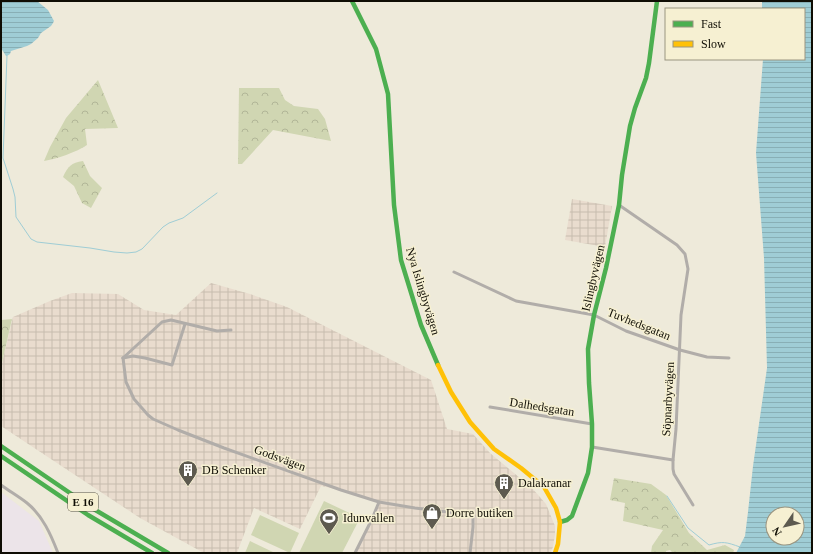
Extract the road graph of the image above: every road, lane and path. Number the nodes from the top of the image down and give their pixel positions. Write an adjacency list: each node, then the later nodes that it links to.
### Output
1 (352, 1): 20 (main road, Nya Islingbyvägen)
2 (657, 1): 3 (main road, Islingbyvägen)
3 (619, 206): 5 (main road, Islingbyvägen); 8 (street, Söpnarbyvägen)
4 (454, 272): 5 (street, Tuvhedsgatan)
5 (594, 315): 8 (street, Tuvhedsgatan); 12 (main road, Islingbyvägen)
6 (185, 324): 7 (street); 9 (street); 9 (street)
7 (231, 330)
8 (680, 350): 10 (street, Tuvhedsgatan); 16 (street, Söpnarbyvägen)
9 (123, 358): 18 (street, Godsvägen)
10 (729, 358)
11 (490, 407): 12 (street, Dalhedsgatan)
12 (592, 424): 14 (main road, Islingbyvägen)
13 (1, 446): 23 (main road, E 16)
14 (592, 447): 16 (street); 20 (main road, Islingbyvägen)
15 (1, 456): 22 (main road, E 16)
16 (673, 460): 19 (street, Söpnarbyvägen)
17 (1, 484): 21 (street)
18 (379, 502): 24 (street); 25 (street, Godsvägen)
19 (692, 505)
20 (560, 522): 26 (main road)
21 (58, 553)
22 (152, 553)
23 (168, 553)
24 (355, 553)
25 (470, 553)
26 (555, 553)

